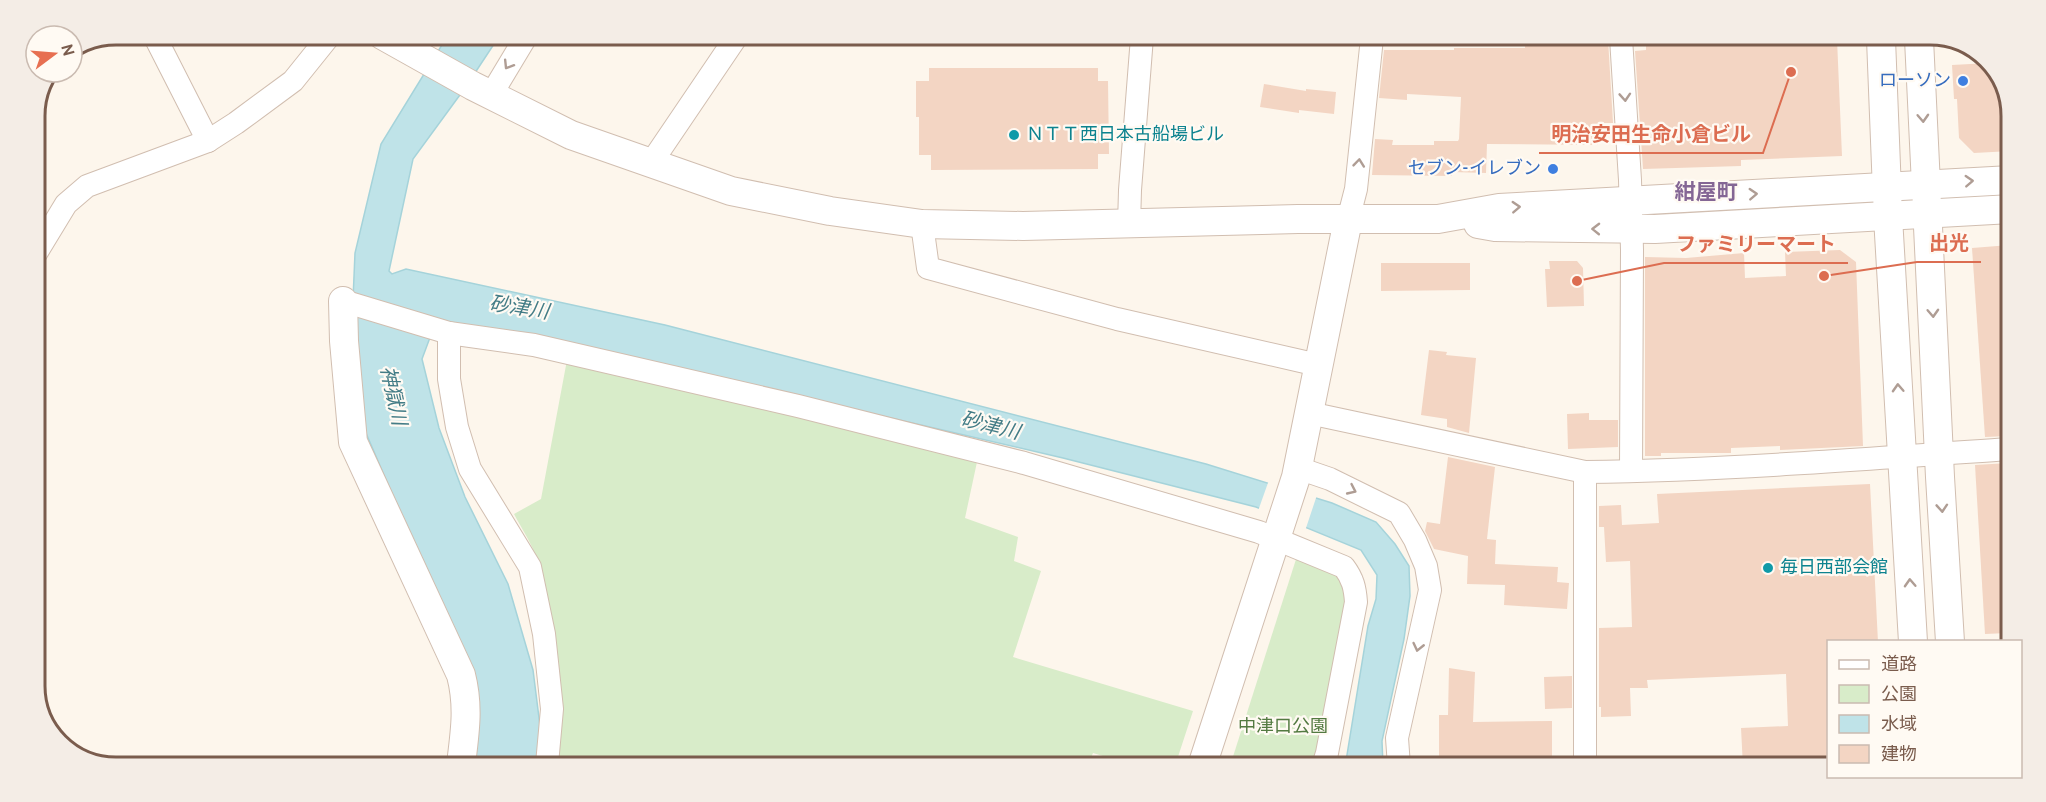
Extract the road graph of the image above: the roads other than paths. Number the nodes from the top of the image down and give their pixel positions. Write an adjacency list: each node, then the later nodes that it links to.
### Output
1 (159, 45): 12 (street)
2 (322, 45): 12 (street)
3 (400, 45): 11 (street)
4 (521, 45): 11 (street, one-way to 11)
5 (731, 45): 13 (street)
6 (1141, 45): 24 (street)
7 (1371, 45): 22 (street, one-way to 7)
8 (1621, 45): 17 (street, one-way to 17)
9 (1881, 45): 16 (street)
10 (1919, 45): 15 (street, one-way to 15)
11 (482, 91): 13 (street)
12 (208, 141): 26 (street)
13 (651, 163): 23 (street)
14 (2001, 180): 15 (street, one-way to 14)
15 (1926, 184): 16 (street); 19 (street)
16 (1886, 186): 17 (street, one-way to 16); 20 (street)
17 (1630, 201): 21 (street, one-way to 17); 25 (street)
18 (2001, 210): 19 (street)
19 (1928, 215): 20 (street); 32 (street, one-way to 32)
20 (1888, 217): 25 (street); 33 (street, one-way to 20)
21 (1438, 219): 22 (street); 25 (street, one-way to 21)
22 (1348, 220): 24 (street); 29 (street)
23 (922, 224): 24 (street); 29 (street)
24 (1130, 225)
25 (1631, 230): 34 (street)
26 (45, 239)
27 (342, 301): 28 (street); 40 (street)
28 (449, 333): 37 (street); 41 (street)
29 (1318, 366): 30 (street)
30 (1309, 413): 35 (street); 36 (street)
31 (2001, 450): 32 (street)
32 (1939, 454): 33 (street); 39 (street, one-way to 39)
33 (1902, 456): 34 (street); 38 (street, one-way to 33)
34 (1631, 471): 36 (street)
35 (1297, 472): 37 (street); 44 (street, one-way to 44)
36 (1585, 472): 45 (street)
37 (1279, 532): 42 (street); 43 (street)
38 (1913, 640)
39 (1950, 640)
40 (462, 757)
41 (548, 757)
42 (1205, 757)
43 (1326, 757)
44 (1398, 757)
45 (1586, 757)

